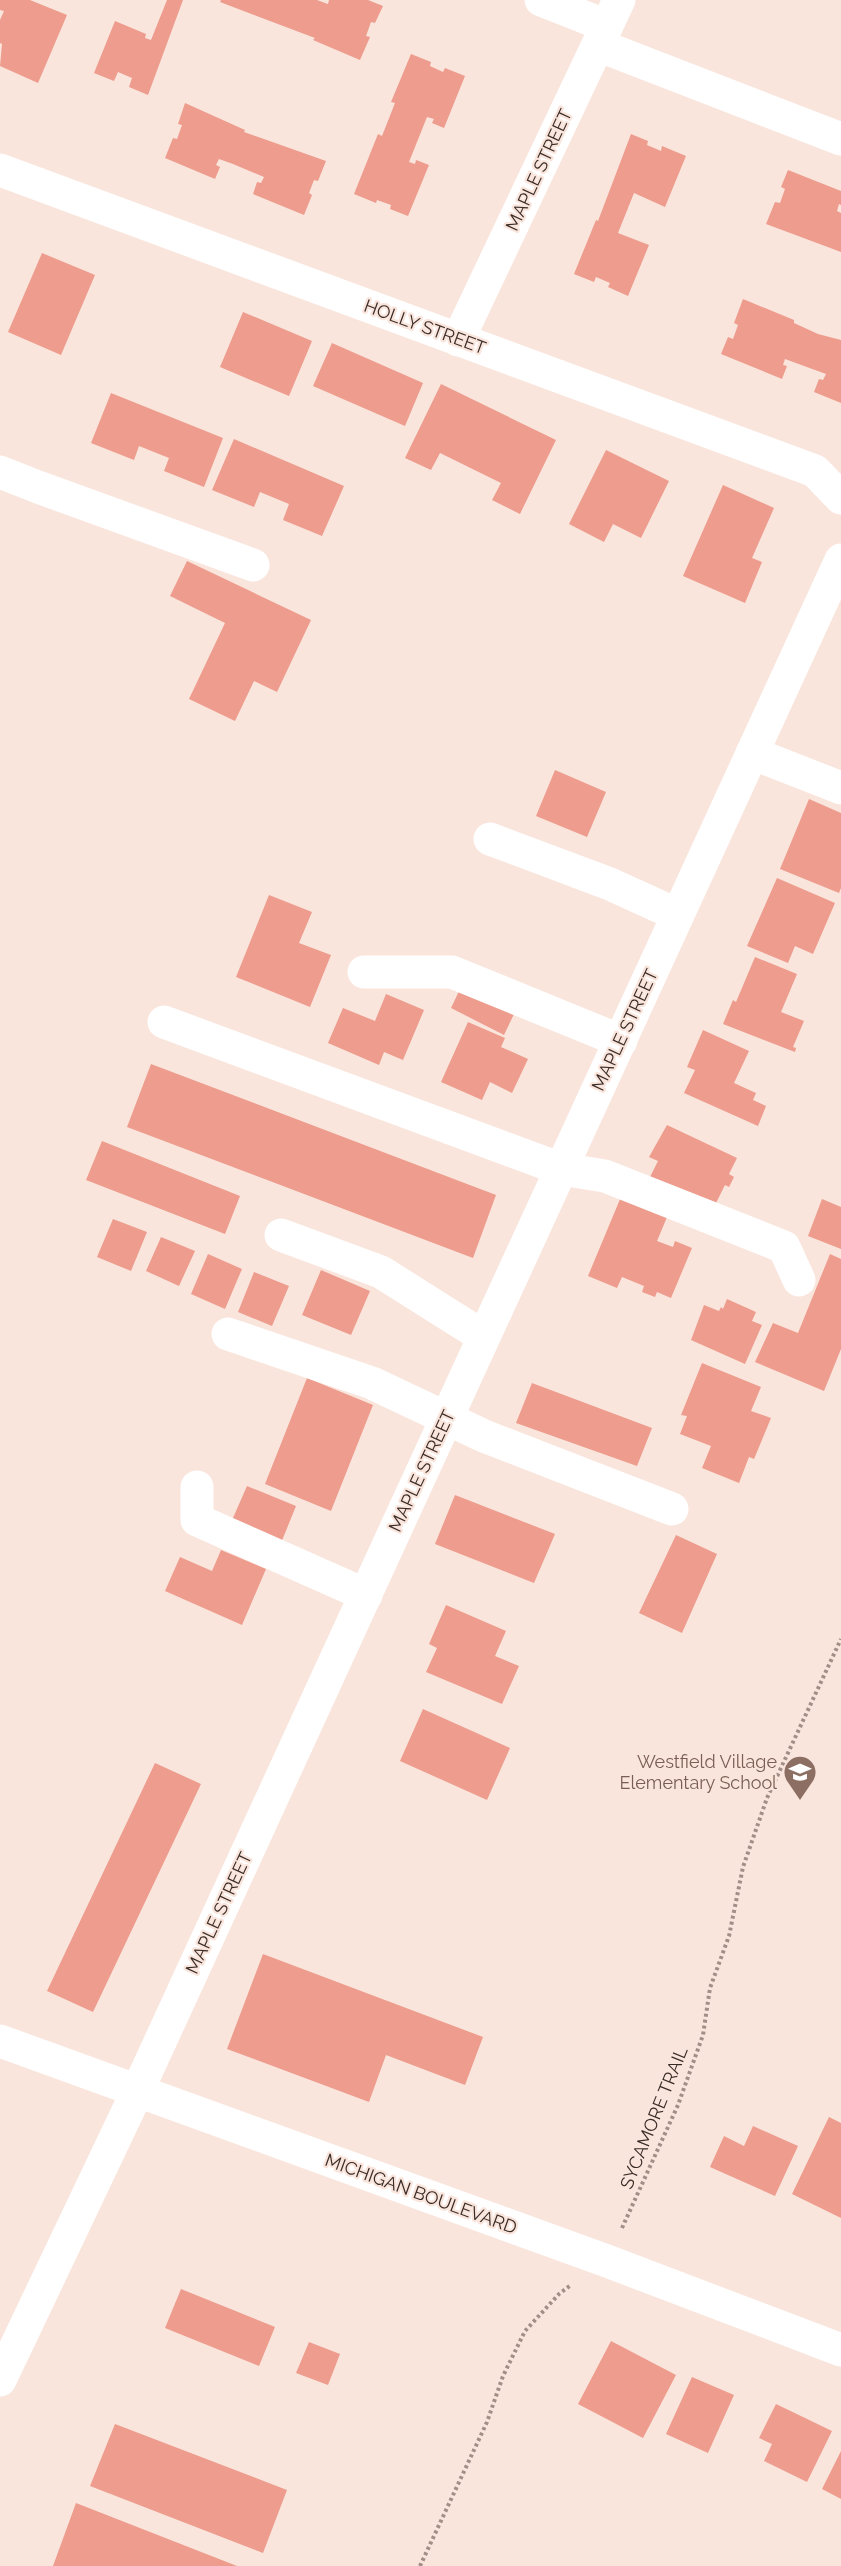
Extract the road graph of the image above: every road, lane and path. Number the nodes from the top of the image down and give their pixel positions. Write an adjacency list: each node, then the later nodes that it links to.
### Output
1 (541, 0): 2 (street)
2 (608, 24): 3 (street); 5 (street, MAPLE STREET)
3 (841, 139)
4 (2, 174): 5 (street, HOLLY STREET)
5 (458, 340): 7 (street, HOLLY STREET)
6 (0, 471): 9 (street)
7 (841, 498)
8 (841, 560): 10 (street, MAPLE STREET)
9 (253, 565)
10 (752, 753): 11 (street); 13 (street, MAPLE STREET)
11 (841, 788)
12 (490, 839): 13 (street)
13 (678, 915): 16 (street, MAPLE STREET)
14 (364, 972): 16 (street)
15 (164, 1022): 17 (street)
16 (621, 1041): 17 (street, MAPLE STREET)
17 (561, 1169): 19 (street); 21 (street, MAPLE STREET)
18 (281, 1235): 21 (street)
19 (799, 1280)
20 (228, 1334): 22 (street)
21 (484, 1337): 22 (street, MAPLE STREET)
22 (447, 1417): 24 (street); 25 (street, MAPLE STREET)
23 (197, 1487): 25 (street)
24 (672, 1509)
25 (366, 1595): 28 (street, MAPLE STREET)
26 (841, 1639): 29 (path, SYCAMORE TRAIL)
27 (0, 2041): 28 (street, MICHIGAN BOULEVARD)
28 (137, 2092): 29 (street, MICHIGAN BOULEVARD); 31 (street, MAPLE STREET)
29 (607, 2261): 30 (street, MICHIGAN BOULEVARD); 32 (path)
30 (841, 2350)
31 (0, 2380)
32 (420, 2566)

